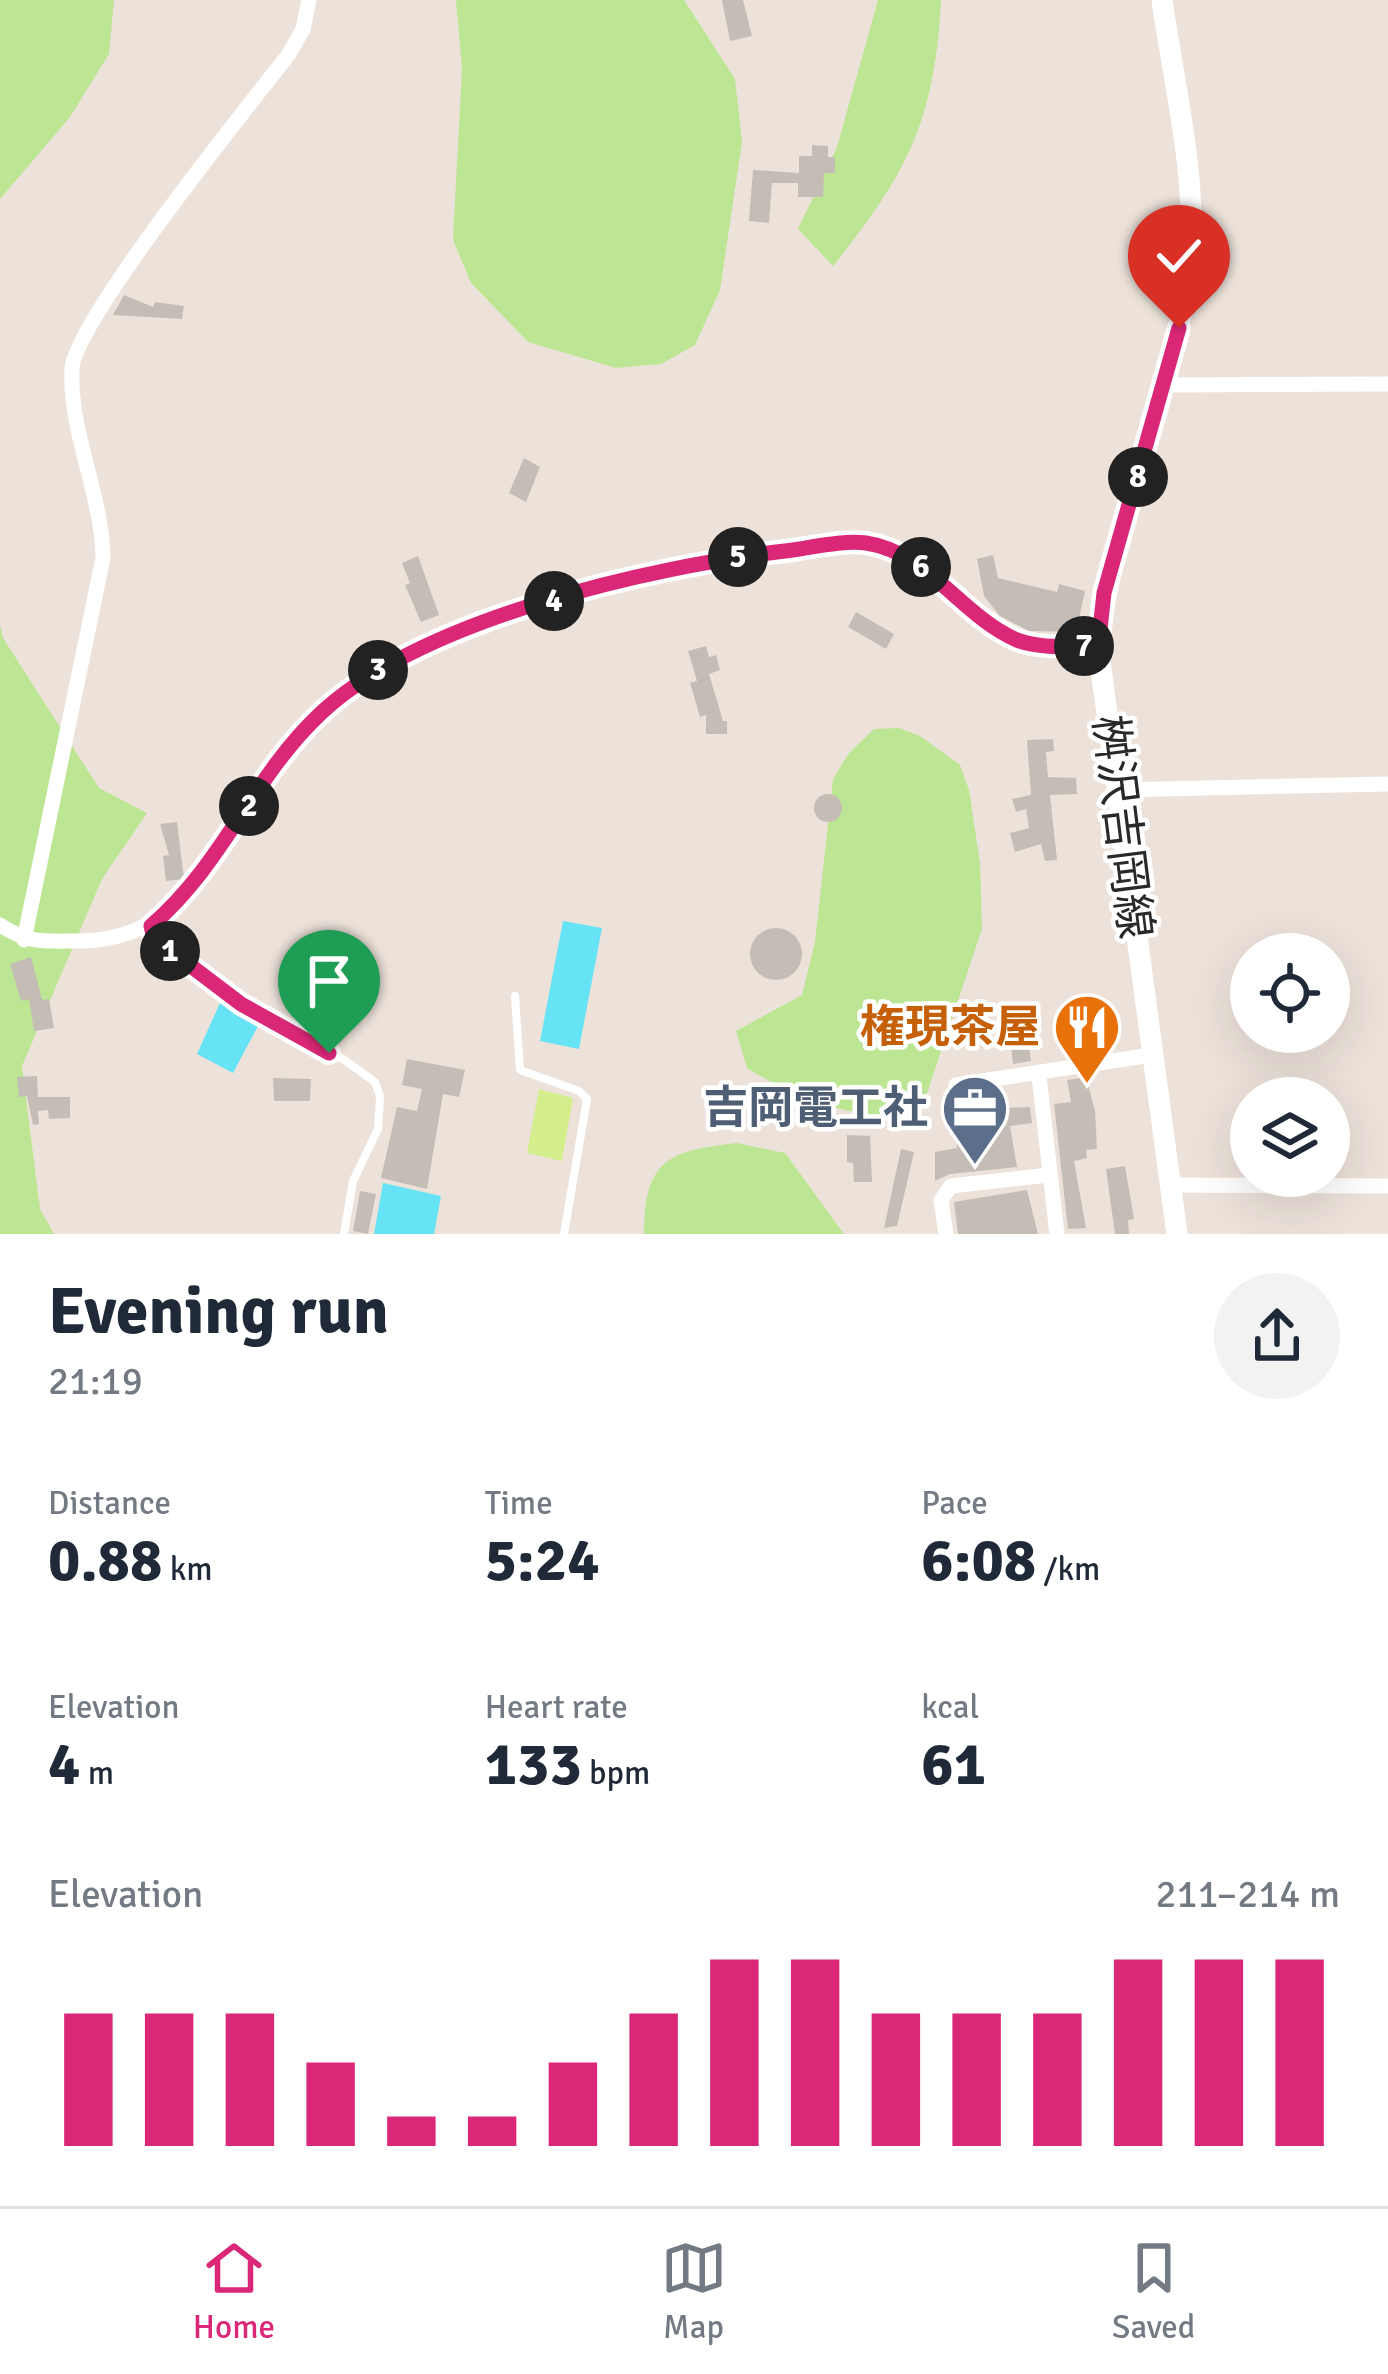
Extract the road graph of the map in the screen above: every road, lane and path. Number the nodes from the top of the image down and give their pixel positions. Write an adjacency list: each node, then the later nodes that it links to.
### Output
1 (309, 0): 10 (street)
2 (1162, 0): 4 (main road, 桝沢吉岡線)
3 (1388, 384): 4 (street)
4 (1164, 385): 5 (main road, 桝沢吉岡線)
5 (1098, 647): 7 (main road, 桝沢吉岡線); 9 (street)
6 (1388, 784): 7 (street)
7 (1117, 790): 12 (main road, 桝沢吉岡線)
8 (0, 925): 10 (street)
9 (151, 926): 10 (street); 18 (lane)
10 (24, 940)
11 (514, 996): 19 (lane)
12 (1151, 1055): 13 (street); 16 (main road, 桝沢吉岡線)
13 (1040, 1076): 14 (street); 15 (street)
14 (956, 1084)
15 (1049, 1175): 20 (street); 21 (street)
16 (1171, 1185): 17 (street); 22 (main road, 桝沢吉岡線)
17 (1388, 1186)
18 (344, 1234)
19 (564, 1234)
20 (946, 1234)
21 (1057, 1234)
22 (1177, 1234)

